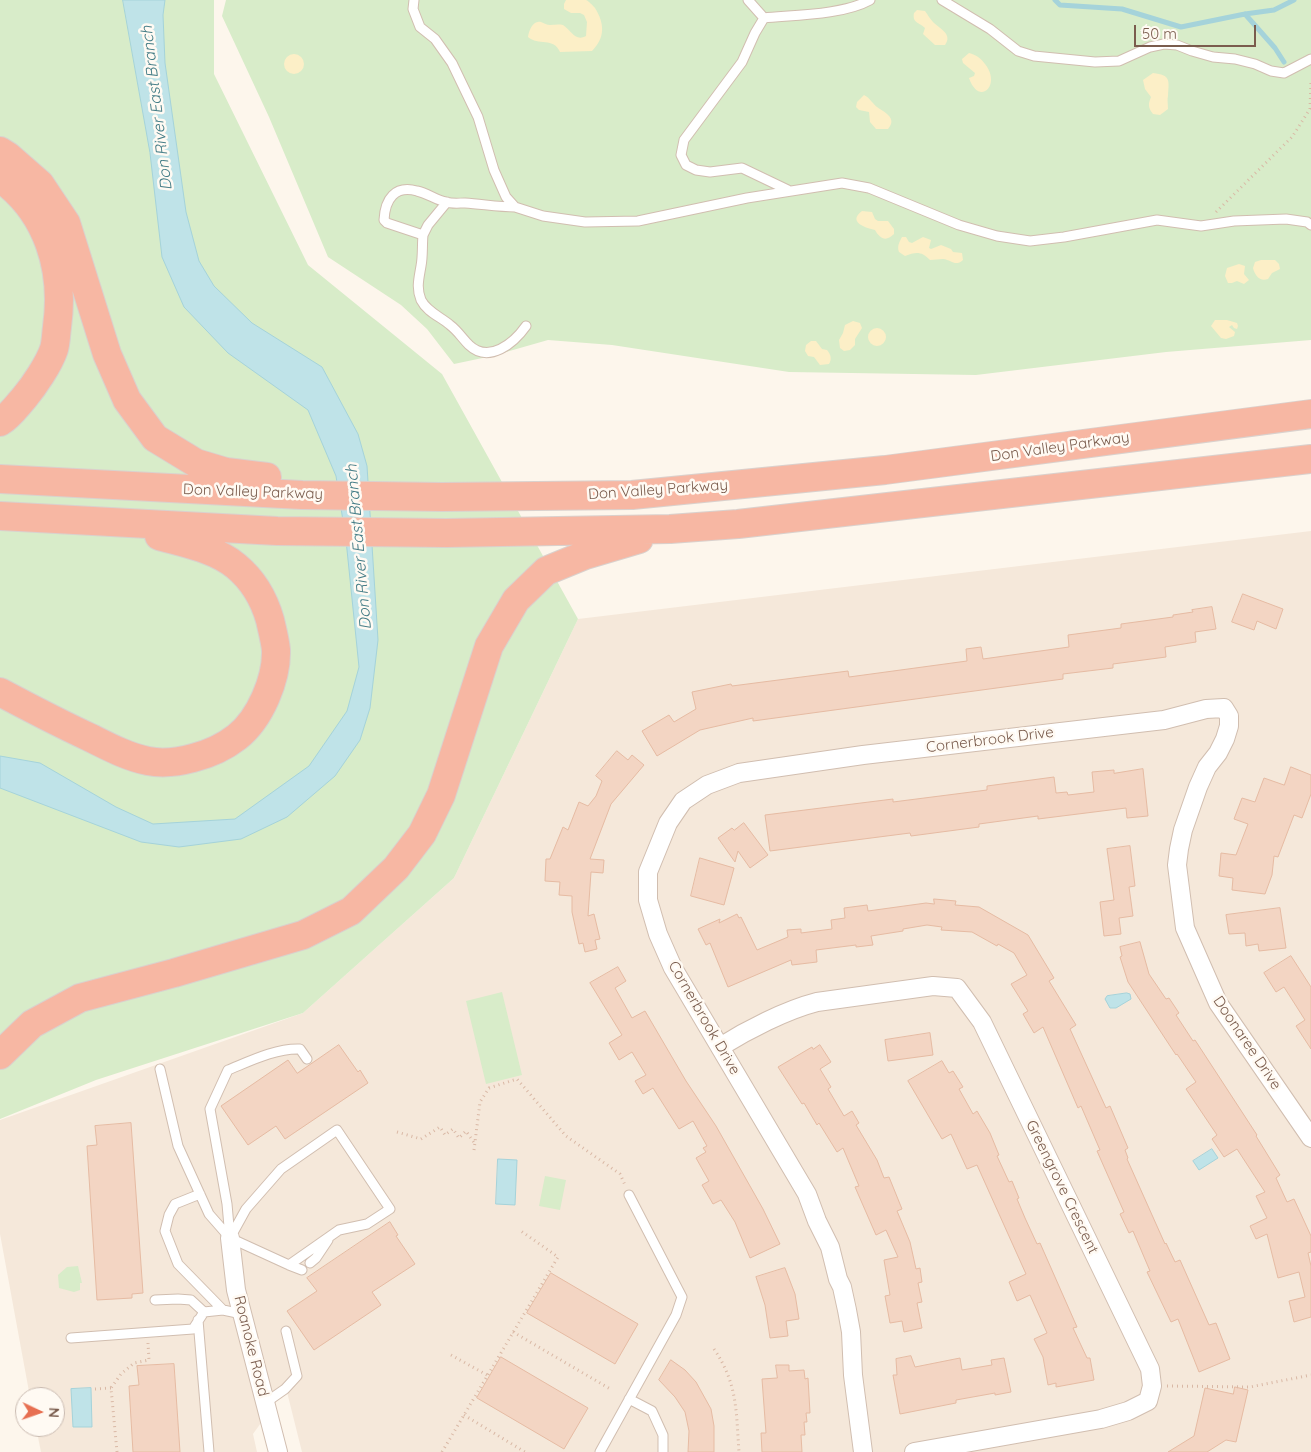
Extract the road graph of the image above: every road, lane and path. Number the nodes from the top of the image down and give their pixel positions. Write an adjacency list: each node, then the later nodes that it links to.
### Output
1 (414, 0): 12 (lane)
2 (748, 0): 5 (lane)
3 (870, 0): 5 (lane)
4 (942, 0): 6 (lane)
5 (764, 18): 10 (lane)
6 (1311, 59)
7 (1311, 80): 14 (path)
8 (0, 151): 16 (highway)
9 (0, 178): 16 (highway)
10 (788, 190): 12 (lane); 14 (lane)
11 (447, 202): 12 (lane); 15 (lane); 15 (lane)
12 (515, 207)
13 (1311, 225): 14 (lane)
14 (1201, 226)
15 (423, 235): 17 (lane)
16 (76, 307): 19 (highway); 22 (highway)
17 (526, 326)
18 (1311, 414): 22 (highway, Don Valley Parkway)
19 (0, 422)
20 (1311, 459): 25 (highway)
21 (0, 479): 22 (highway, Don Valley Parkway)
22 (302, 495)
23 (0, 516): 24 (highway)
24 (112, 522): 25 (highway); 26 (highway)
25 (670, 530): 29 (highway)
26 (0, 692)
27 (1229, 716): 28 (street, Cornerbrook Drive); 33 (street, Doonaree Drive)
28 (720, 1047): 57 (street, Greengrove Crescent); 72 (street, Cornerbrook Drive)
29 (0, 1055)
30 (307, 1058): 40 (lane)
31 (160, 1069): 36 (lane)
32 (397, 1132): 34 (path)
33 (1311, 1138)
34 (475, 1145): 35 (path); 37 (path)
35 (474, 1150)
36 (200, 1194): 40 (lane); 45 (lane)
37 (628, 1195): 61 (lane)
38 (521, 1232): 51 (path)
39 (329, 1237): 40 (lane); 41 (lane); 42 (lane)
40 (230, 1238): 42 (lane); 47 (street, Roanoke Road)
41 (310, 1263)
42 (289, 1265): 43 (lane)
43 (302, 1270)
44 (155, 1300): 46 (lane)
45 (222, 1310): 46 (lane); 47 (lane)
46 (204, 1312): 48 (lane)
47 (242, 1314): 62 (street, Roanoke Road)
48 (198, 1320): 50 (lane); 65 (lane)
49 (286, 1331): 62 (lane)
50 (146, 1332): 52 (lane); 58 (path)
51 (513, 1332): 55 (path); 60 (path)
52 (71, 1338)
53 (714, 1349): 71 (path)
54 (451, 1356): 55 (path)
55 (488, 1375): 63 (path)
56 (1311, 1375): 57 (path)
57 (1152, 1386): 73 (street)
58 (111, 1388): 59 (path); 64 (path)
59 (95, 1389)
60 (612, 1390)
61 (629, 1399): 69 (lane); 70 (lane)
62 (265, 1403): 66 (street, Roanoke Road)
63 (464, 1415): 67 (path); 68 (path)
64 (116, 1452)
65 (209, 1452)
66 (278, 1452)
67 (442, 1452)
68 (525, 1452)
69 (600, 1452)
70 (662, 1452)
71 (739, 1452)
72 (863, 1452)
73 (914, 1452)

